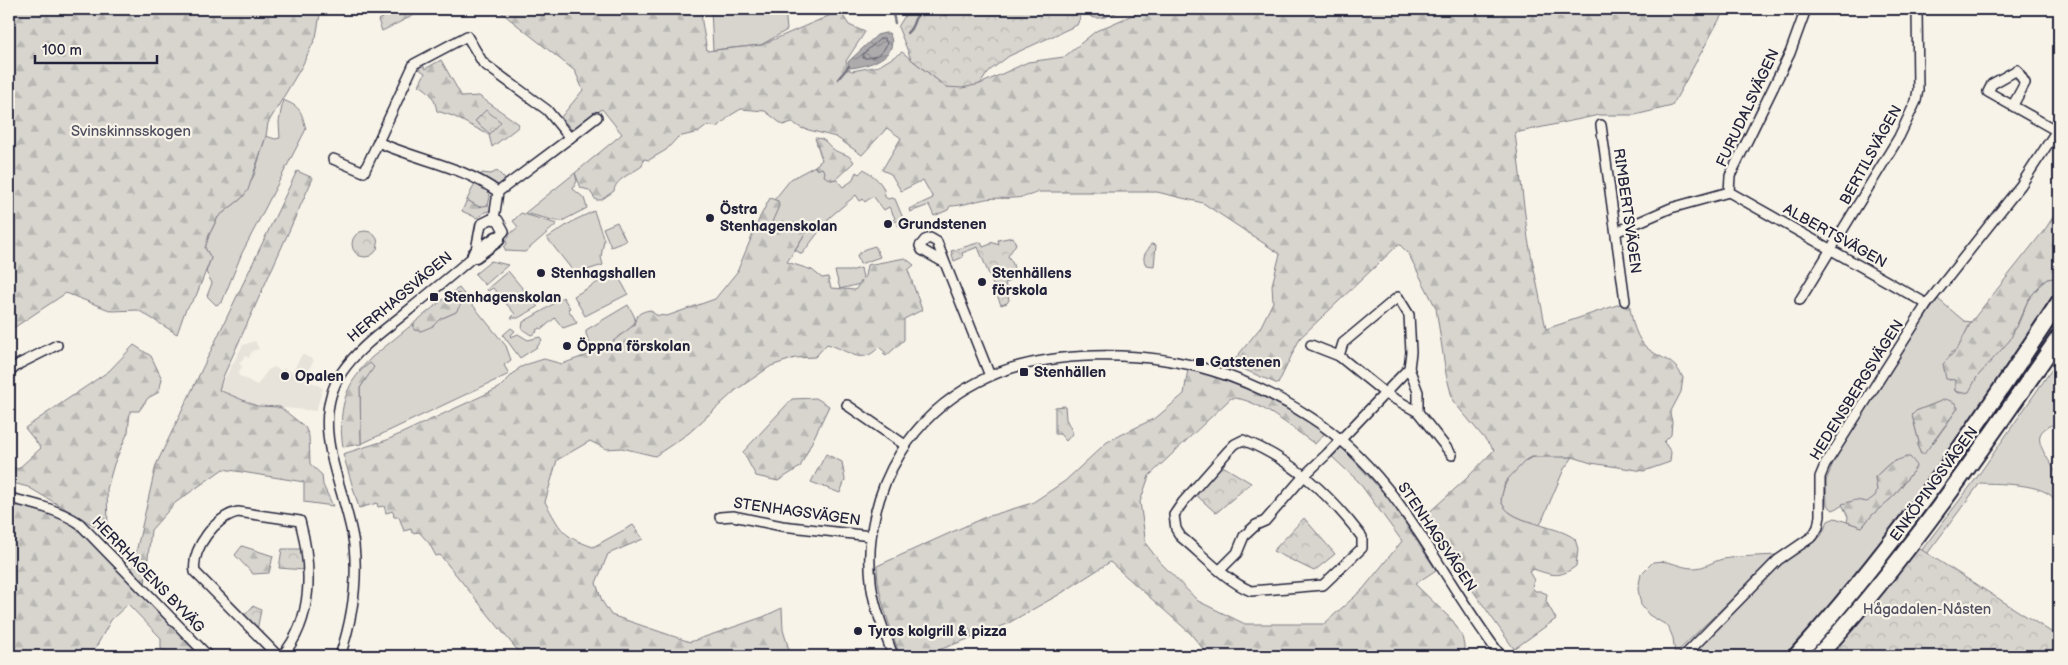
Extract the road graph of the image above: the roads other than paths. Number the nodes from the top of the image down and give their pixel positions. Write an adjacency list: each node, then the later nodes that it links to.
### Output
1 (1806, 9): 11 (street, FURUDALSVÄGEN)
2 (1917, 9): 15 (street, BERTILSVÄGEN)
3 (2013, 105): 6 (street)
4 (597, 117): 7 (street)
5 (1601, 125): 13 (street, RIMBERTSVÄGEN)
6 (2058, 129): 21 (street, HEDENSBERGSVÄGEN)
7 (570, 138): 8 (street); 10 (street)
8 (378, 142): 9 (street); 10 (street)
9 (333, 159)
10 (498, 192): 12 (street, HERRHAGSVÄGEN)
11 (1730, 192): 13 (street); 15 (street, ALBERTSVÄGEN)
12 (494, 219): 14 (street, HERRHAGSVÄGEN); 16 (street, HERRHAGSVÄGEN)
13 (1616, 232): 19 (street, RIMBERTSVÄGEN)
14 (497, 239): 16 (street, HERRHAGSVÄGEN)
15 (1832, 249): 18 (street, BERTILSVÄGEN); 21 (street, ALBERTSVÄGEN)
16 (476, 256): 43 (street, HERRHAGSVÄGEN)
17 (946, 264): 28 (street)
18 (1800, 300)
19 (1625, 302)
20 (2059, 302): 47 (main road, ENKÖPINGSVÄGEN)
21 (1927, 304): 46 (street, HEDENSBERGSVÄGEN)
22 (2059, 337): 48 (main road, ENKÖPINGSVÄGEN)
23 (57, 345): 27 (street)
24 (1311, 345): 25 (street)
25 (1339, 356): 26 (street); 29 (street)
26 (1409, 368): 29 (street); 31 (street)
27 (9, 372)
28 (990, 376): 32 (street, STENHAGSVÄGEN); 33 (street, STENHAGSVÄGEN)
29 (1386, 394): 31 (street); 32 (street)
30 (847, 405): 33 (street)
31 (1418, 412): 34 (street)
32 (1341, 439): 35 (street); 45 (street, STENHAGSVÄGEN)
33 (905, 445): 38 (street, STENHAGSVÄGEN)
34 (1452, 455)
35 (1304, 476): 39 (street); 39 (street); 39 (street)
36 (9, 498): 40 (street, HERRHAGENS BYVÄG)
37 (720, 517): 38 (street, STENHAGSVÄGEN)
38 (871, 536): 44 (street, STENHAGSVÄGEN)
39 (1220, 570)
40 (208, 656)
41 (278, 656): 42 (street)
42 (282, 656)
43 (340, 656)
44 (893, 656)
45 (1501, 656)
46 (1684, 656)
47 (1796, 656)
48 (1818, 656)

